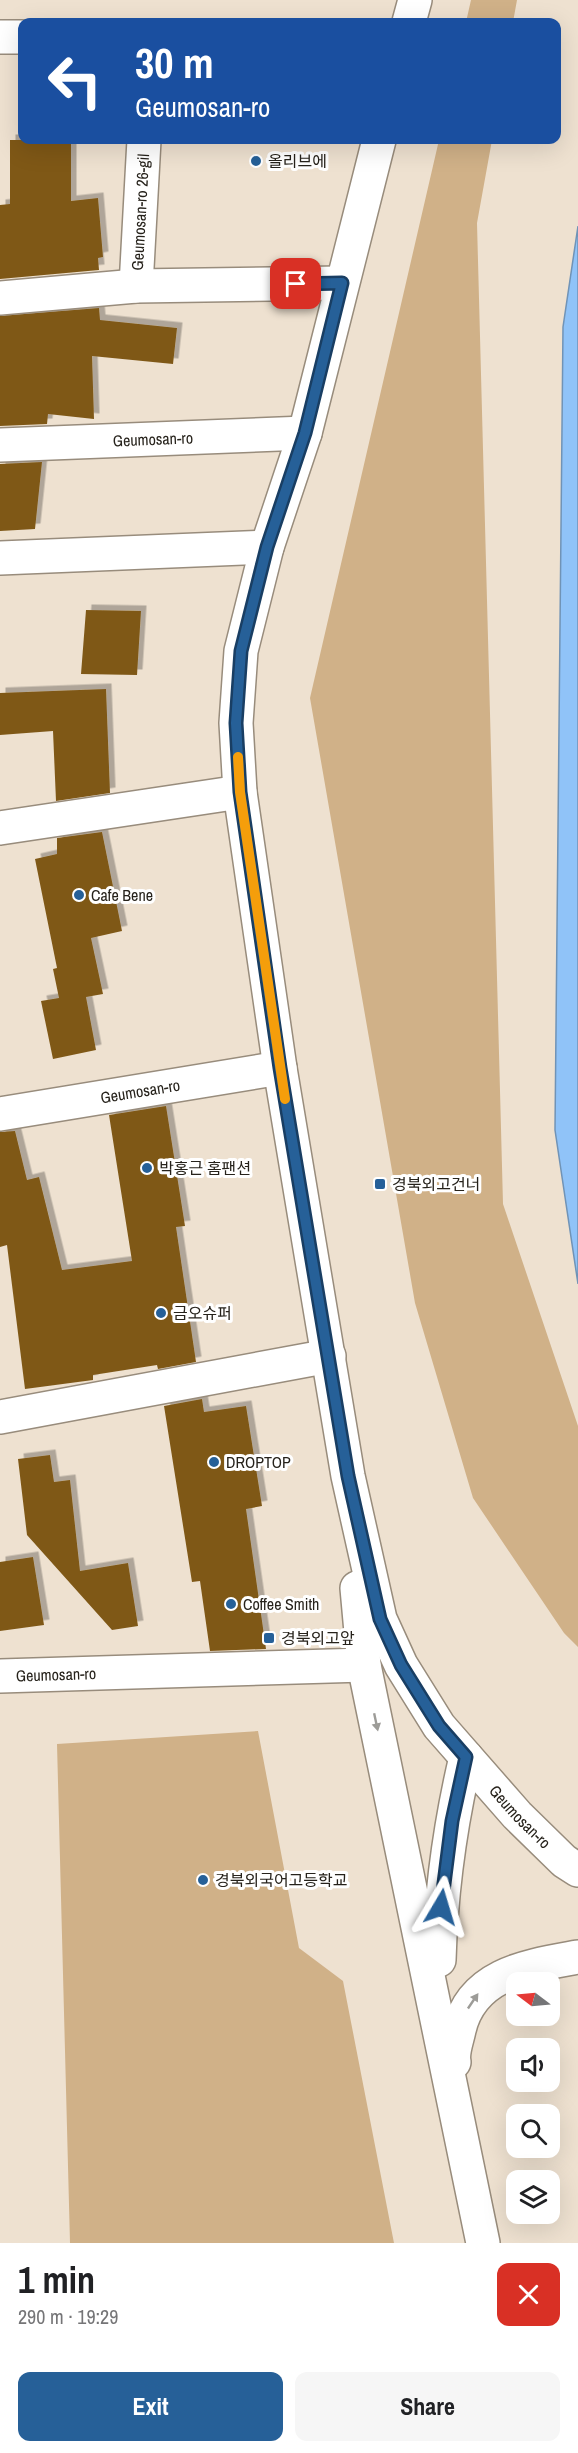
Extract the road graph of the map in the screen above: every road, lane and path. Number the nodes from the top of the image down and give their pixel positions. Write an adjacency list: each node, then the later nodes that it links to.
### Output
1 (415, 0): 2 (street)
2 (410, 18)
3 (0, 37): 4 (street)
4 (18, 37)
5 (144, 144): 8 (street, Geumosan-ro 26-gil)
6 (378, 144): 7 (street, Geumosan-ro)
7 (342, 283): 8 (street, Geumosan-ro 26-gil); 10 (street, Geumosan-ro)
8 (136, 286): 9 (street, Geumosan-ro 26-gil)
9 (0, 298)
10 (305, 433): 11 (street, Geumosan-ro); 12 (street, Geumosan-ro)
11 (0, 445)
12 (267, 547): 13 (street); 14 (street, Geumosan-ro)
13 (0, 558)
14 (240, 792): 15 (street); 16 (street, Geumosan-ro)
15 (0, 828)
16 (280, 1068): 17 (street, Geumosan-ro); 18 (street, Geumosan-ro)
17 (0, 1114)
18 (328, 1356): 19 (street); 20 (street, Geumosan-ro)
19 (0, 1417)
20 (348, 1476): 21 (street); 23 (street, Geumosan-ro)
21 (364, 1665): 22 (street, Geumosan-ro); 26 (street, one-way to 26)
22 (0, 1676)
23 (466, 1757): 24 (street, Geumosan-ro); 26 (street)
24 (578, 1870)
25 (578, 1957): 27 (street, one-way to 25)
26 (445, 2053): 27 (street)
27 (471, 2180): 28 (street)
28 (483, 2243)

